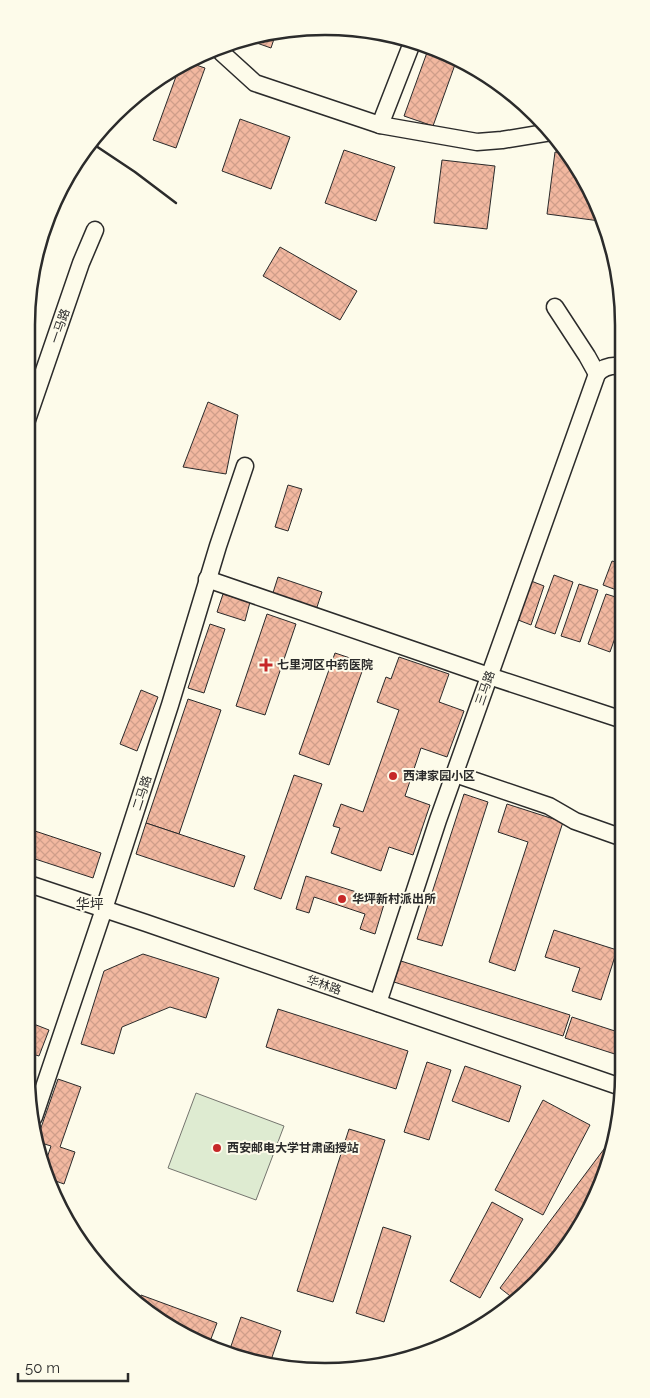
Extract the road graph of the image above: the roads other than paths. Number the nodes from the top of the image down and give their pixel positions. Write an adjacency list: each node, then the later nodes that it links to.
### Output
1 (410, 48): 3 (street)
2 (223, 54): 3 (street)
3 (380, 125): 4 (street)
4 (542, 133)
5 (95, 230): 9 (street, 一马路)
6 (555, 307): 8 (street)
7 (615, 366): 8 (street)
8 (597, 374): 12 (street, 三马路)
9 (35, 398)
10 (245, 466): 11 (street, 二马路)
11 (207, 579): 12 (street); 17 (street, 二马路)
12 (489, 676): 13 (street); 14 (street, 三马路)
13 (615, 717)
14 (454, 774): 15 (street); 18 (street, 三马路)
15 (615, 835)
16 (35, 886): 17 (street, 华林路)
17 (104, 909): 18 (street, 华林路); 20 (street, 二马路)
18 (378, 1003): 19 (street, 华林路)
19 (614, 1085)
20 (37, 1108)

